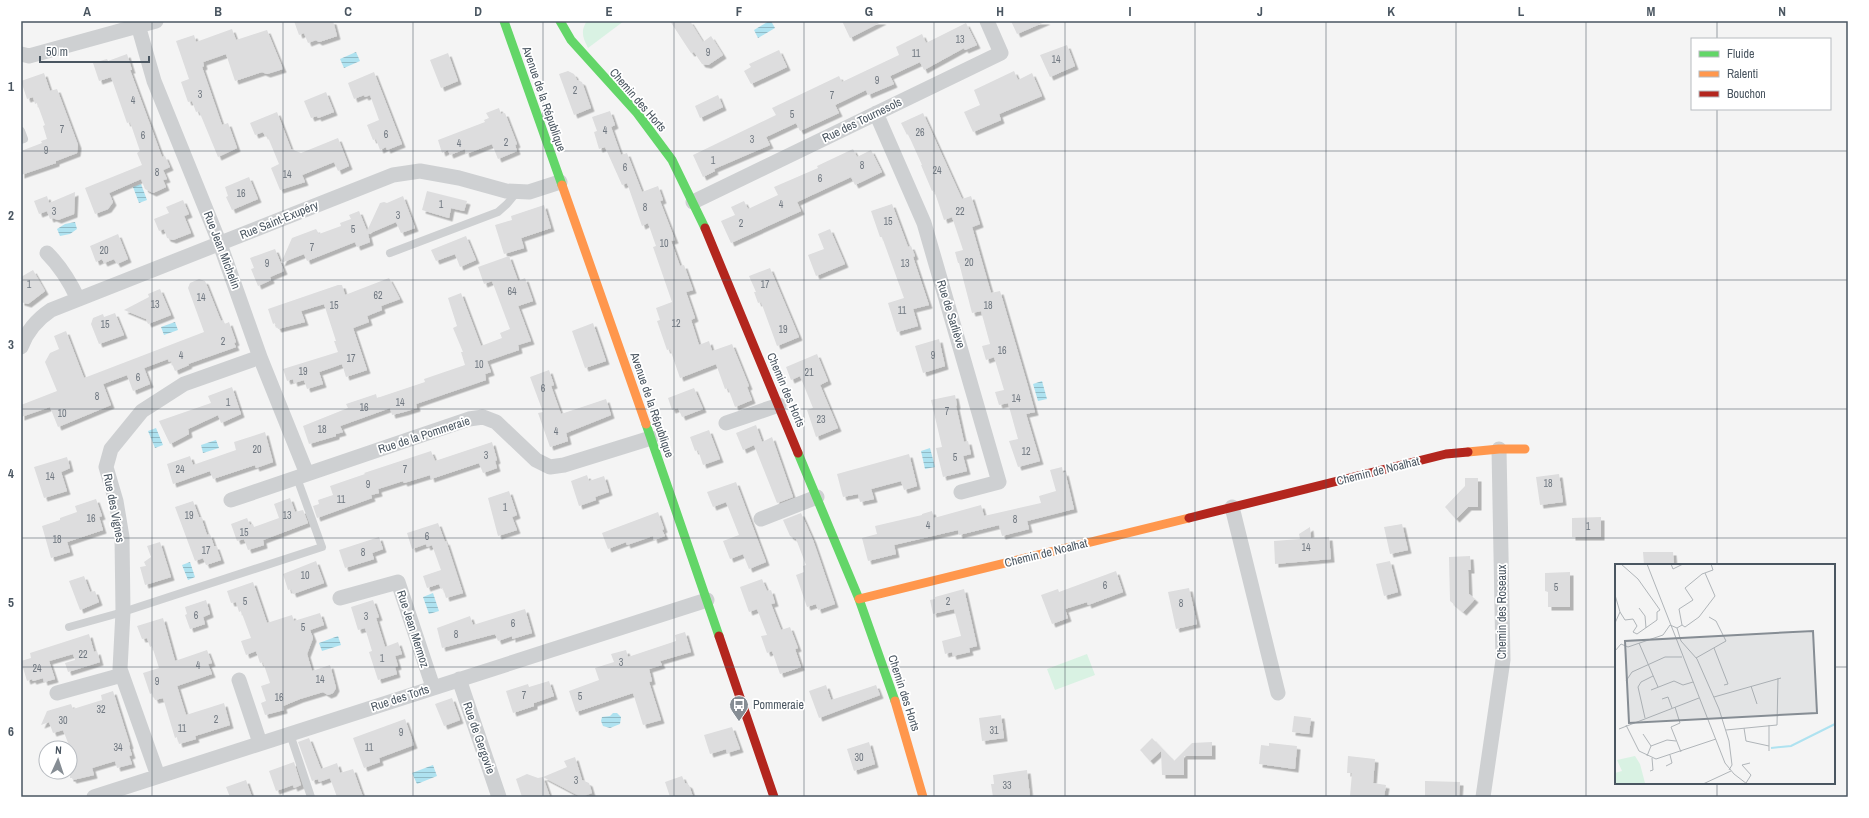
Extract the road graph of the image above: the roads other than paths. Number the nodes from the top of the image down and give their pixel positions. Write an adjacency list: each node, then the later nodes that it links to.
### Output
1 (156, 21): 5 (street)
2 (504, 21): 10 (street, Avenue de la République)
3 (987, 21): 7 (street, Rue des Tournesols)
4 (561, 24): 12 (street, Chemin des Horts)
5 (138, 25): 6 (street); 13 (street, Rue Jean Michelin)
6 (21, 54)
7 (876, 113): 12 (street, Rue des Tournesols); 25 (street, Rue de Sarliève)
8 (21, 131): 9 (lane)
9 (21, 140)
10 (560, 182): 11 (street, Rue Saint-Exupéry); 21 (street, Avenue de la République)
11 (517, 192): 13 (street, Rue Saint-Exupéry); 15 (lane)
12 (693, 202): 19 (street, Chemin des Horts)
13 (220, 244): 16 (street, Rue Saint-Exupéry); 18 (street, Rue Jean Michelin)
14 (47, 253): 16 (street)
15 (390, 253)
16 (78, 299): 17 (street, Rue Saint-Exupéry)
17 (21, 347)
18 (260, 357): 24 (street, Rue Jean Michelin); 33 (street, Rue des Vignes)
19 (779, 405): 20 (street); 26 (street, Chemin des Horts)
20 (726, 423)
21 (651, 438): 24 (street, Rue de la Pommeraie); 32 (street, Avenue de la République)
22 (1499, 449): 23 (street, Chemin de Noalhat); 28 (street, Chemin de Noalhat); 49 (street, Chemin des Roseaux)
23 (1525, 449)
24 (302, 476): 27 (street, Rue de la Pommeraie); 33 (lane)
25 (961, 492)
26 (817, 498): 29 (street); 31 (street, Chemin des Horts)
27 (231, 500)
28 (1232, 507): 31 (street, Chemin de Noalhat); 40 (street)
29 (761, 519)
30 (340, 598): 38 (street, Rue Jean Mermoz)
31 (859, 598): 48 (street, Chemin des Horts)
32 (707, 600): 36 (street, Rue des Torts); 47 (street, Avenue de la République)
33 (122, 612): 34 (lane); 35 (street, Rue des Vignes)
34 (69, 627)
35 (122, 674): 39 (street); 43 (street, Rue des Vignes)
36 (459, 679): 38 (street, Rue des Torts); 46 (street, Rue de Gergovie)
37 (239, 680): 42 (street)
38 (433, 687): 41 (street, Rue des Torts)
39 (57, 693)
40 (1278, 694)
41 (290, 734): 42 (street, Rue des Torts); 45 (lane)
42 (260, 743): 43 (street, Rue des Torts)
43 (158, 776): 44 (street, Rue des Torts)
44 (94, 797)
45 (311, 797)
46 (499, 797)
47 (774, 797)
48 (923, 797)
49 (1483, 797)

